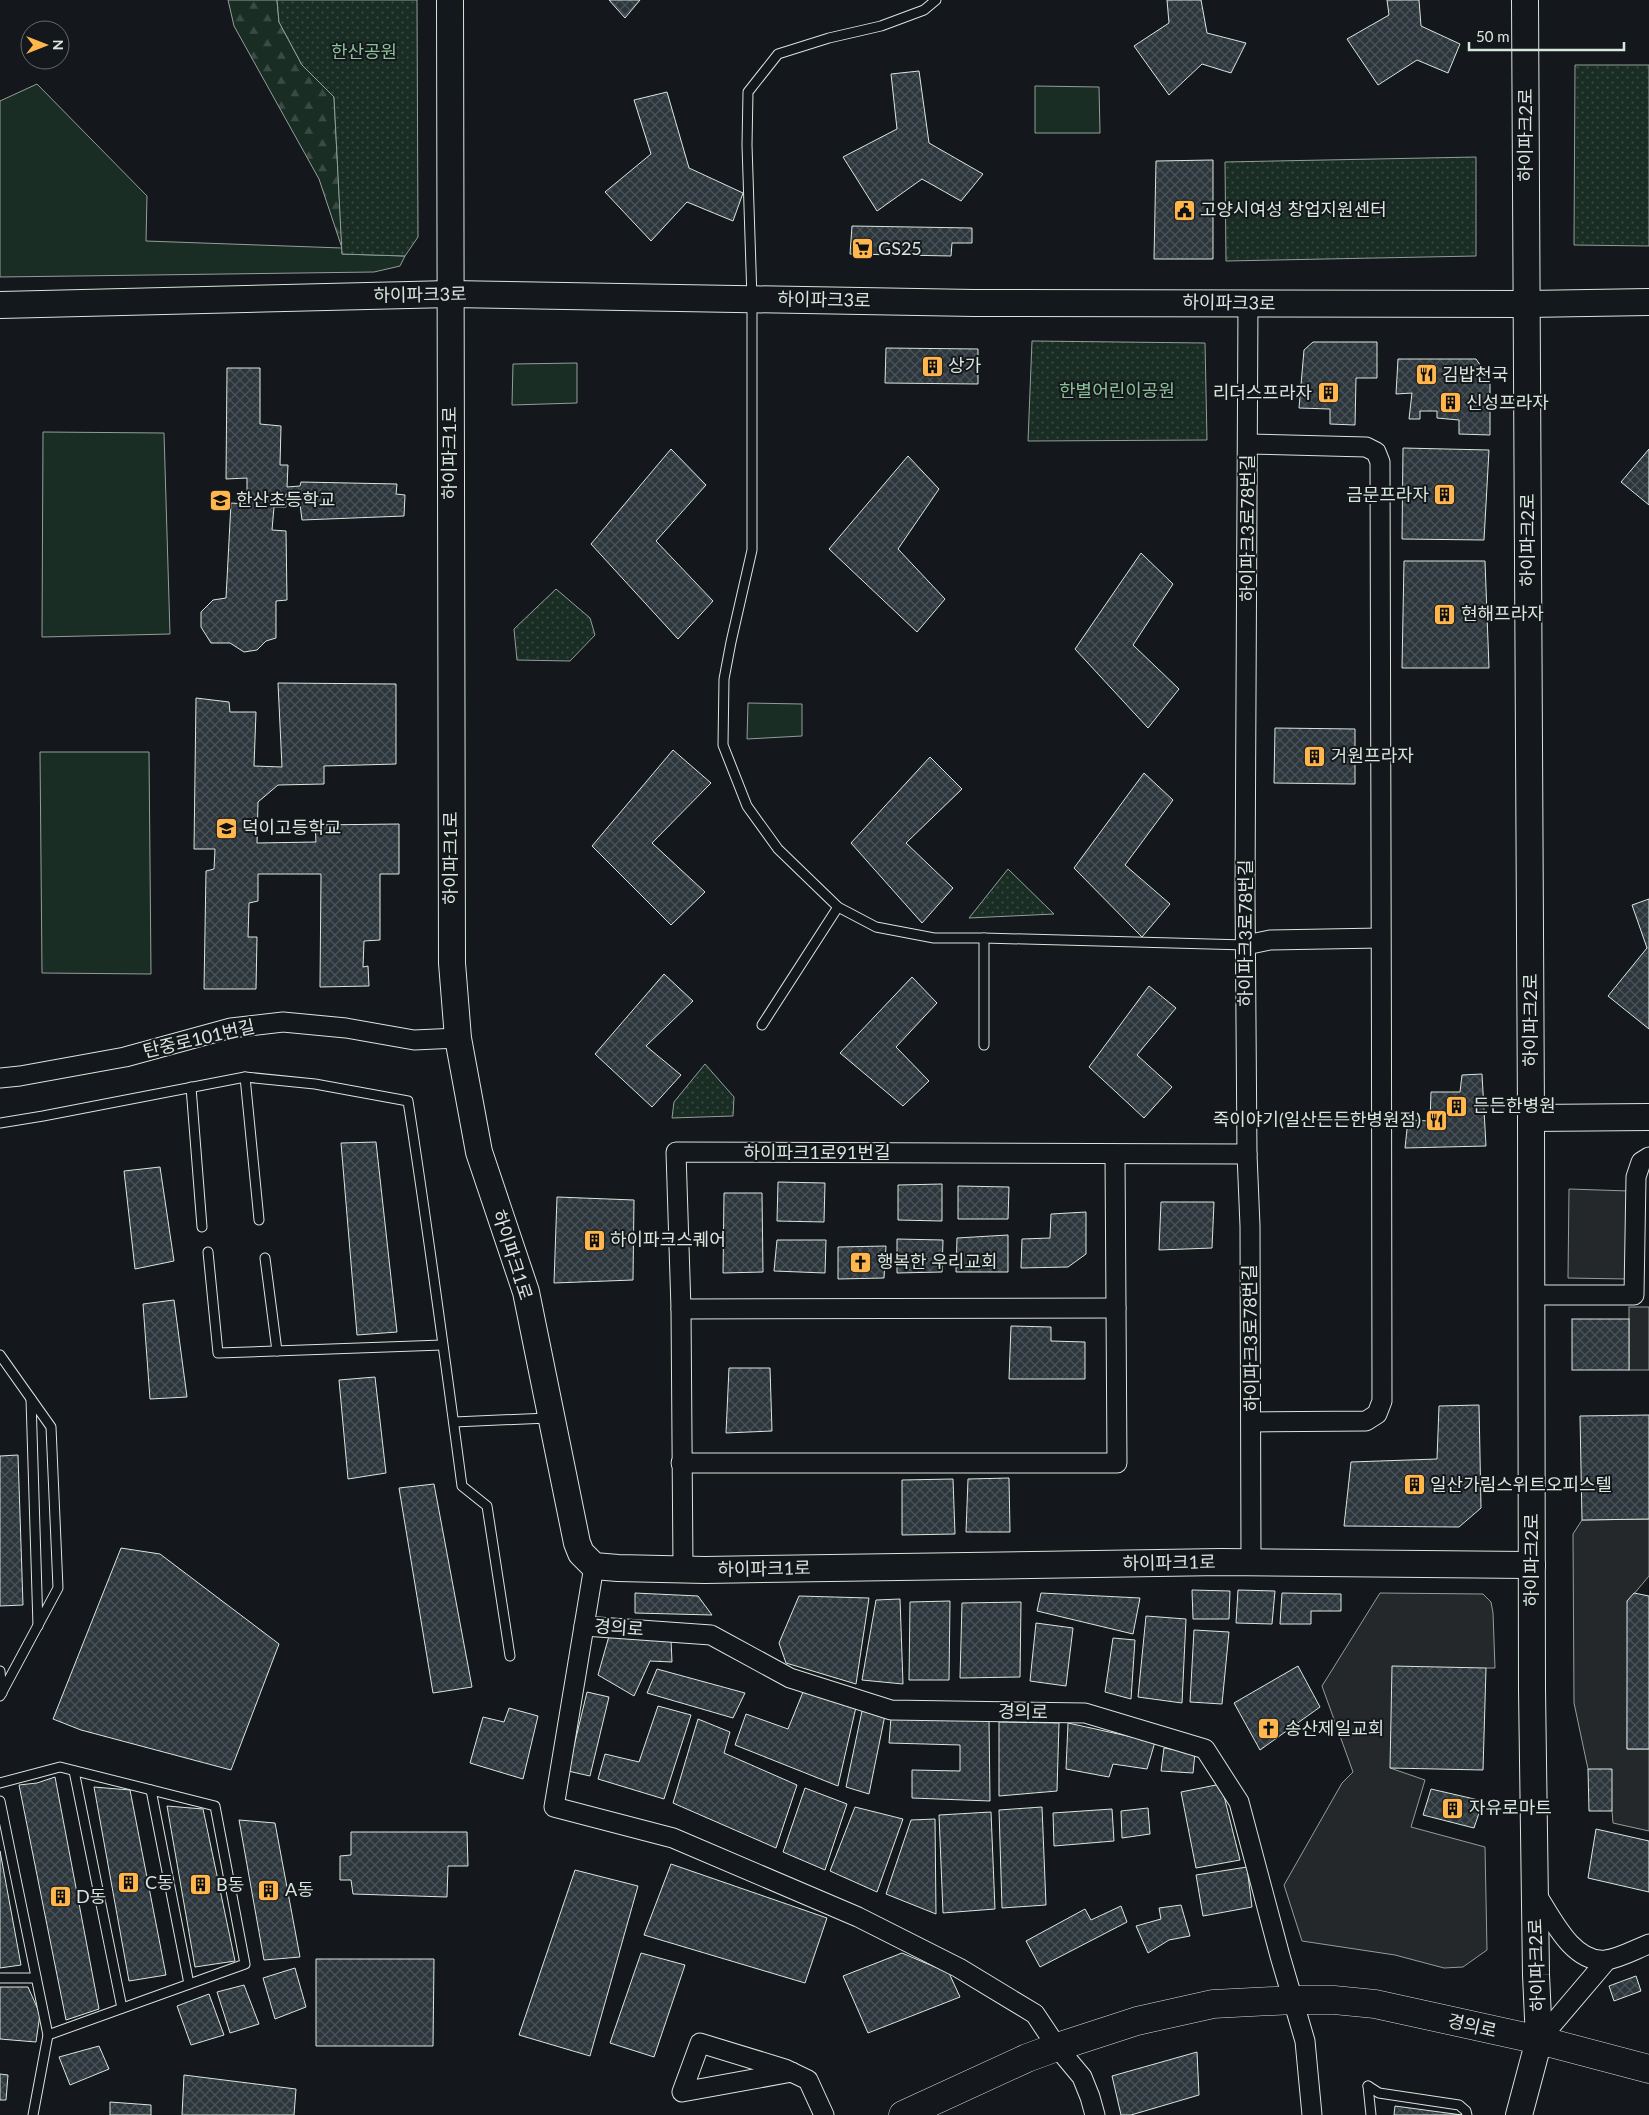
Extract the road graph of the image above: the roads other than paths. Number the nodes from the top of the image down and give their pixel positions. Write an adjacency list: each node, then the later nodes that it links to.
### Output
1 (450, 0): 4 (street, 하이파크1로)
2 (936, 0): 5 (lane)
3 (1525, 0): 8 (street, 하이파크2로)
4 (450, 294): 5 (street, 하이파크3로); 9 (street, 하이파크3로); 16 (street, 하이파크1로)
5 (752, 299): 7 (street, 하이파크3로); 11 (lane)
6 (1649, 302): 8 (street, 하이파크3로)
7 (1248, 304): 8 (street, 하이파크3로); 10 (street, 하이파크3로78번길)
8 (1527, 304): 22 (street, 하이파크2로)
9 (0, 305)
10 (1248, 444): 13 (street); 14 (street, 하이파크3로78번길)
11 (838, 907): 12 (lane); 15 (lane)
12 (984, 938): 14 (lane); 17 (lane)
13 (1380, 938): 14 (street); 40 (street)
14 (1246, 945): 25 (street, 하이파크3로78번길)
15 (762, 1024)
16 (458, 1038): 19 (street, 탄중로101번길); 38 (street, 하이파크1로)
17 (984, 1045)
18 (246, 1077): 20 (lane); 27 (lane); 34 (lane)
19 (0, 1078)
20 (191, 1087): 23 (lane); 28 (lane)
21 (1649, 1117): 22 (street)
22 (1531, 1118): 31 (street, 하이파크2로)
23 (0, 1122)
24 (1115, 1154): 25 (street, 하이파크1로91번길); 32 (street, 하이파크1로91번길); 33 (street)
25 (1247, 1154): 40 (street, 하이파크3로78번길)
26 (1649, 1157): 31 (street)
27 (259, 1220)
28 (202, 1227)
29 (208, 1252): 35 (lane)
30 (265, 1258): 35 (lane)
31 (1531, 1295): 43 (street, 하이파크2로)
32 (681, 1308): 33 (street); 41 (street, 하이파크1로91번길)
33 (1116, 1308): 41 (street)
34 (442, 1345): 35 (lane); 39 (lane)
35 (276, 1351)
36 (0, 1356): 37 (lane)
37 (31, 1398): 46 (lane); 46 (lane)
38 (551, 1418): 39 (lane); 44 (street, 하이파크1로)
39 (454, 1422): 48 (lane)
40 (1252, 1422): 42 (street, 하이파크3로78번길)
41 (681, 1463): 45 (street, 하이파크1로91번길)
42 (1251, 1562): 43 (street, 하이파크1로); 45 (street, 하이파크1로)
43 (1532, 1565): 56 (street, 하이파크2로)
44 (594, 1566): 45 (street, 하이파크1로); 47 (street, 경의로)
45 (683, 1569)
46 (38, 1626): 50 (lane)
47 (584, 1626): 62 (street, 경의로); 66 (street, 경의로)
48 (510, 1656)
49 (0, 1671): 50 (lane)
50 (1, 1695)
51 (74, 1771): 52 (lane); 53 (lane); 63 (lane)
52 (0, 1783)
53 (151, 1790): 61 (lane); 61 (lane)
54 (0, 1801): 55 (lane)
55 (2, 1817): 60 (lane)
56 (1535, 1892): 58 (street); 65 (street, 하이파크2로)
57 (1649, 1944): 58 (street)
58 (1607, 1960): 65 (street)
59 (0, 1978): 60 (lane)
60 (36, 1978): 64 (lane)
61 (189, 1984): 63 (lane)
62 (1293, 2000): 65 (main road, 경의로); 66 (main road, 경의로); 73 (street)
63 (122, 2008): 64 (lane)
64 (48, 2035): 69 (lane)
65 (1539, 2040): 67 (main road, 경의로); 76 (street, 하이파크2로)
66 (1057, 2047): 71 (main road, 경의로); 72 (street, 경의로)
67 (1649, 2069)
68 (792, 2072): 68 (street); 70 (street)
69 (33, 2115)
70 (824, 2115)
71 (903, 2115)
72 (1095, 2115)
73 (1312, 2115)
74 (1371, 2115): 75 (lane)
75 (1466, 2115)
76 (1519, 2115)

